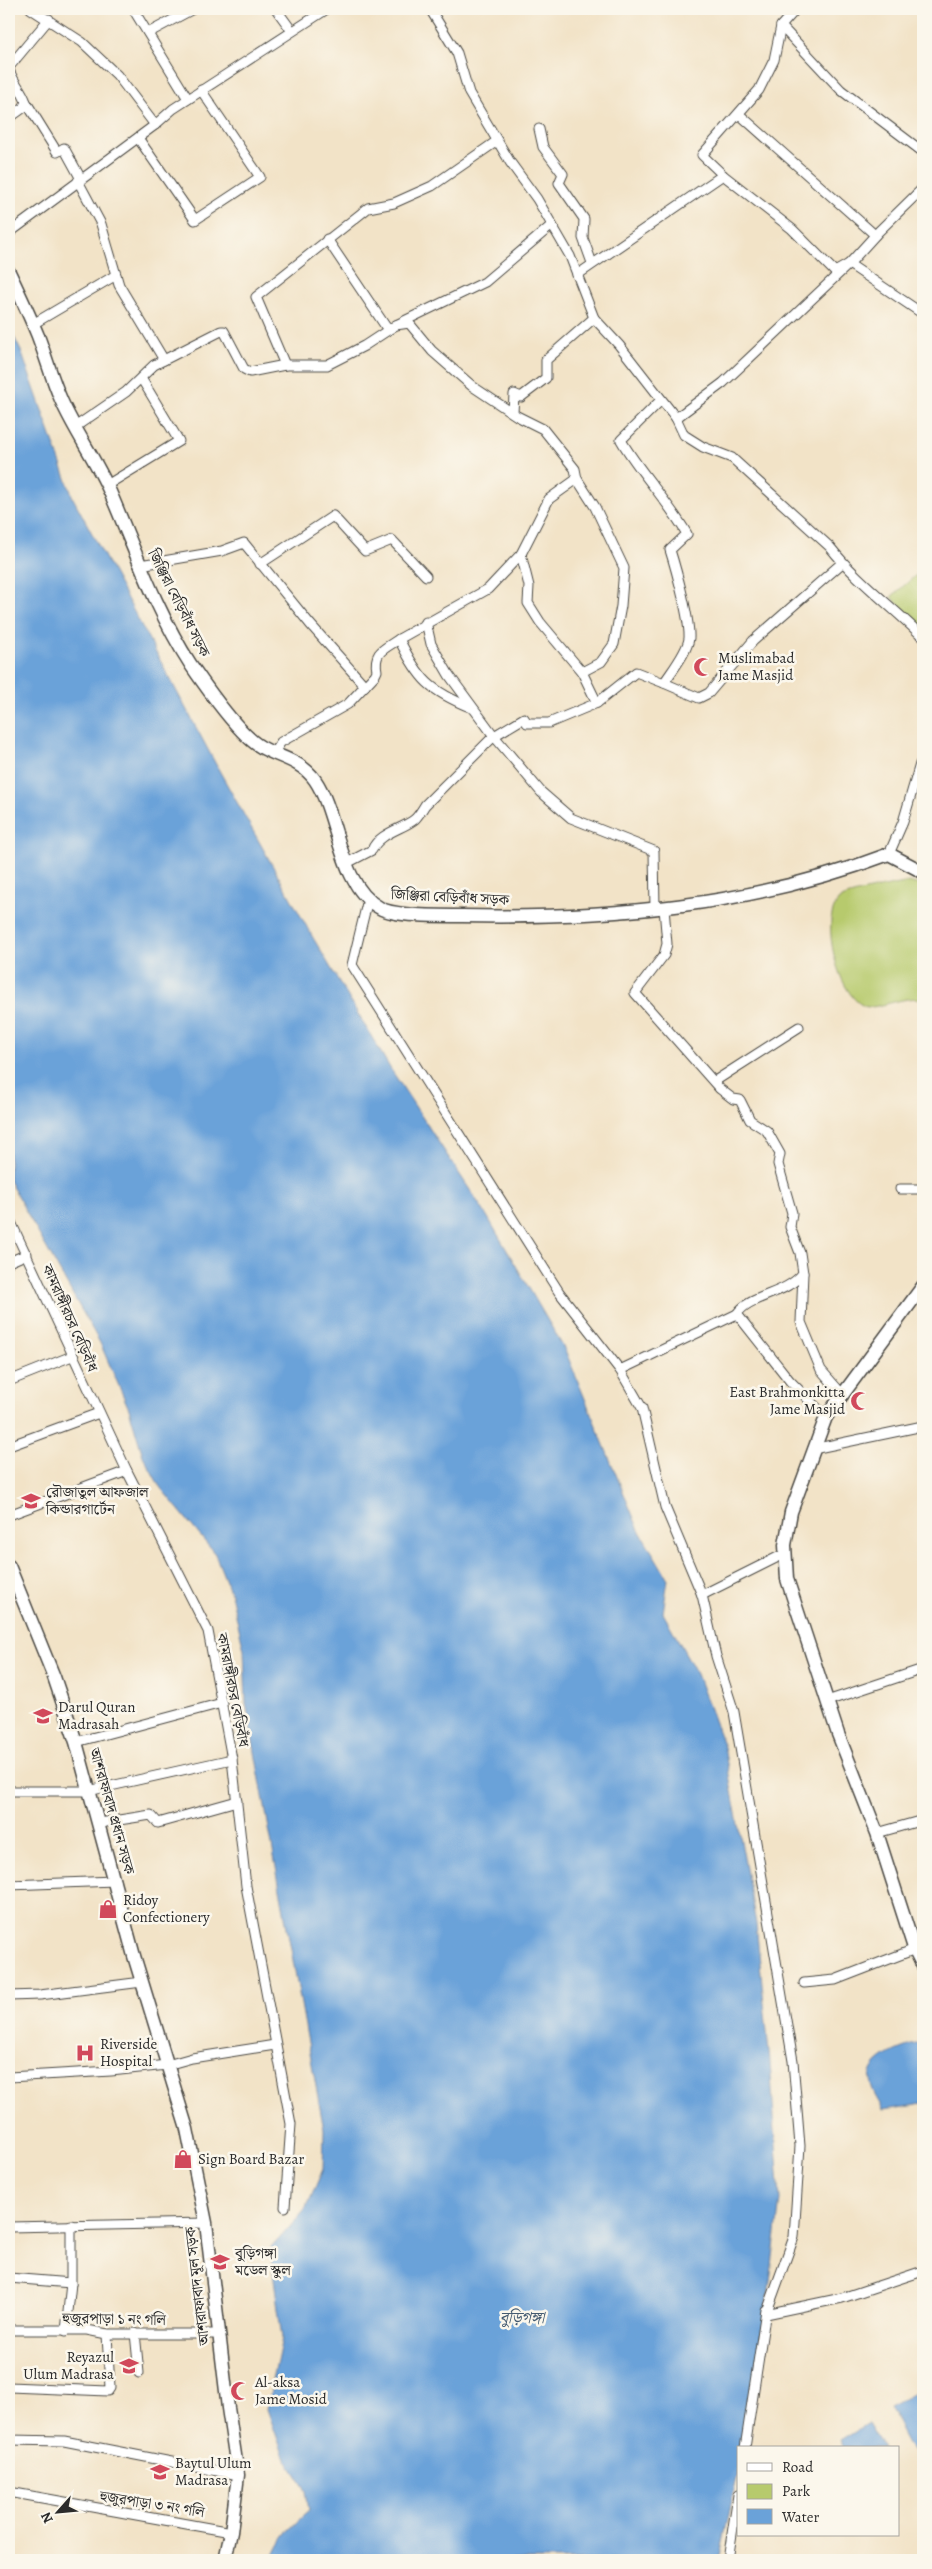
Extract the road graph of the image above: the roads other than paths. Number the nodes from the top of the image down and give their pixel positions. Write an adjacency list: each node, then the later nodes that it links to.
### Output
1 (31, 9): 8 (street)
2 (133, 9): 11 (street)
3 (193, 9): 11 (street)
4 (276, 9): 10 (street)
5 (327, 9): 10 (street)
6 (430, 9): 21 (street)
7 (796, 9): 9 (street)
8 (49, 19): 12 (street); 18 (street)
9 (781, 26): 16 (street); 22 (street)
10 (292, 31): 13 (street)
11 (148, 33): 14 (street)
12 (9, 68): 15 (street)
13 (201, 90): 14 (street); 20 (street)
14 (188, 99): 18 (street)
15 (26, 102): 17 (street); 24 (street)
16 (739, 114): 23 (street); 28 (street)
17 (9, 118)
18 (155, 125): 20 (street)
19 (539, 129): 30 (street)
20 (138, 138): 24 (street)
21 (497, 141): 26 (street); 29 (street)
22 (923, 152)
23 (723, 175): 30 (street); 31 (street)
24 (80, 180): 27 (street); 33 (street)
25 (923, 188): 28 (street)
26 (552, 225): 34 (street); 38 (street)
27 (9, 233)
28 (875, 235): 31 (street)
29 (327, 239): 38 (street); 40 (street)
30 (592, 263): 34 (street)
31 (849, 264): 35 (street); 44 (street)
32 (9, 272): 37 (street, জিঞ্জিরা বেড়িবাঁধ সড়ক)
33 (116, 275): 37 (street); 39 (street)
34 (577, 275): 36 (street)
35 (923, 314)
36 (594, 318): 42 (street); 43 (street)
37 (33, 324): 45 (street, জিঞ্জিরা বেড়িবাঁধ সড়ক)
38 (392, 328): 40 (street); 43 (street)
39 (164, 360): 40 (street); 41 (street)
40 (285, 365)
41 (141, 378): 45 (street); 47 (street)
42 (661, 400): 44 (street); 57 (street)
43 (513, 413): 46 (street)
44 (676, 418): 49 (street)
45 (75, 427): 47 (street, জিঞ্জিরা বেড়িবাঁধ সড়ক)
46 (577, 479): 48 (street); 56 (street)
47 (107, 484): 51 (street, জিঞ্জিরা বেড়িবাঁধ সড়ক)
48 (521, 554): 53 (street); 56 (street)
49 (842, 563): 54 (street); 57 (street)
50 (260, 564): 51 (street); 52 (street); 58 (street)
51 (140, 565): 62 (street, জিঞ্জিরা বেড়িবাঁধ সড়ক)
52 (426, 576)
53 (426, 622): 55 (street); 60 (street)
54 (923, 637)
55 (399, 639): 58 (street); 60 (street)
56 (582, 672): 59 (street)
57 (664, 683): 59 (street)
58 (366, 686): 62 (street)
59 (598, 703): 61 (street)
60 (472, 708): 61 (street)
61 (494, 736): 65 (street); 68 (street)
62 (274, 752): 65 (street, জিঞ্জিরা বেড়িবাঁধ সড়ক)
63 (923, 761): 64 (street)
64 (889, 854): 66 (street); 68 (street, জিঞ্জিরা বেড়িবাঁধ সড়ক)
65 (347, 863): 67 (street, জিঞ্জিরা বেড়িবাঁধ সড়ক)
66 (923, 872)
67 (368, 899): 68 (street, জিঞ্জিরা বেড়িবাঁধ সড়ক); 80 (street)
68 (660, 908): 70 (street)
69 (799, 1027): 70 (street)
70 (714, 1081): 76 (street)
71 (900, 1189): 72 (street)
72 (923, 1189)
73 (9, 1218): 74 (street, কামরাঙ্গীরচর বেড়িবাঁধ)
74 (27, 1254): 75 (street); 79 (street, কামরাঙ্গীরচর বেড়িবাঁধ)
75 (9, 1262)
76 (803, 1273): 78 (street); 82 (street)
77 (923, 1286): 82 (street)
78 (737, 1314): 80 (street); 84 (street)
79 (72, 1356): 81 (street); 83 (street, কামরাঙ্গীরচর বেড়িবাঁধ)
80 (620, 1370): 92 (street)
81 (9, 1381)
82 (842, 1394): 84 (street)
83 (99, 1412): 86 (street); 88 (street, কামরাঙ্গীরচর বেড়িবাঁধ)
84 (826, 1417): 87 (street)
85 (923, 1426): 87 (street)
86 (9, 1446)
87 (814, 1449): 90 (street)
88 (127, 1471): 89 (street); 95 (street, কামরাঙ্গীরচর বেড়িবাঁধ)
89 (9, 1515)
90 (786, 1553): 92 (street); 94 (street)
91 (9, 1566): 96 (street, আশরাফাবাদ প্রধান সড়ক)
92 (702, 1595): 119 (street)
93 (923, 1669): 94 (street)
94 (827, 1701): 103 (street)
95 (222, 1703): 96 (street); 97 (street, কামরাঙ্গীরচর বেড়িবাঁধ)
96 (76, 1742): 98 (street, আশরাফাবাদ প্রধান সড়ক)
97 (232, 1759): 98 (street); 100 (street, কামরাঙ্গীরচর বেড়িবাঁধ)
98 (88, 1790): 99 (street); 102 (street, আশরাফাবাদ প্রধান সড়ক)
99 (9, 1791)
100 (237, 1801): 102 (street); 112 (street, কামরাঙ্গীরচর বেড়িবাঁধ)
101 (923, 1820): 103 (street)
102 (100, 1823): 104 (street, আশরাফাবাদ প্রধান সড়ক)
103 (877, 1833): 106 (street)
104 (115, 1881): 105 (street); 107 (street, আশরাফাবাদ প্রধান সড়ক)
105 (9, 1885)
106 (919, 1947): 108 (street); 110 (street)
107 (134, 1956): 109 (street, আশরাফাবাদ মূল সড়ক)
108 (923, 1966)
109 (142, 1982): 111 (street); 113 (street, আশরাফাবাদ মূল সড়ক)
110 (804, 1983)
111 (9, 1996)
112 (275, 2045): 113 (street); 115 (street, কামরাঙ্গীরচর বেড়িবাঁধ)
113 (167, 2065): 114 (street); 116 (street, আশরাফাবাদ মূল সড়ক)
114 (9, 2077)
115 (285, 2207)
116 (206, 2223): 117 (street); 127 (street, আশরাফাবাদ মূল সড়ক)
117 (71, 2225): 118 (street); 121 (street)
118 (9, 2227)
119 (923, 2271)
120 (9, 2278): 121 (street)
121 (71, 2283): 124 (street)
122 (770, 2289): 131 (street)
123 (9, 2330): 124 (street, হুজুরপাড়া ১ নং গলি)
124 (66, 2331): 125 (street, হুজুরপাড়া ১ নং গলি)
125 (107, 2334): 126 (street, হুজুরপাড়া ১ নং গলি); 129 (street)
126 (134, 2334): 127 (street, হুজুরপাড়া ১ নং গলি); 128 (street)
127 (219, 2334): 132 (street, আশরাফাবাদ মূল সড়ক)
128 (139, 2373)
129 (9, 2387)
130 (9, 2440): 132 (street)
131 (746, 2446)
132 (238, 2475): 135 (street, আশরাফাবাদ মূল সড়ক)
133 (9, 2492): 135 (street, হুজুরপাড়া ৩ নং গলি)
134 (737, 2502): 137 (street)
135 (231, 2532): 136 (street, আশরাফাবাদ মূল সড়ক)
136 (225, 2560)
137 (728, 2560)

